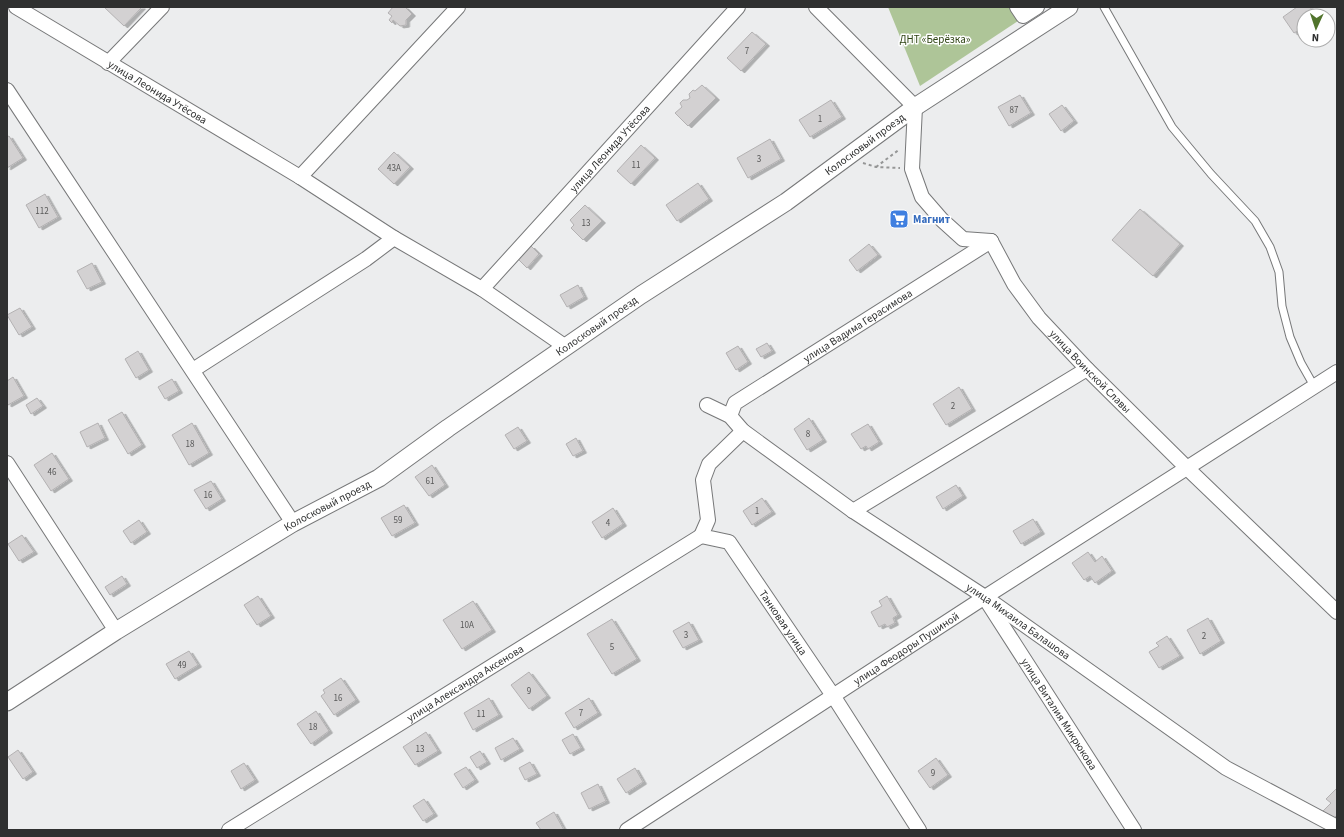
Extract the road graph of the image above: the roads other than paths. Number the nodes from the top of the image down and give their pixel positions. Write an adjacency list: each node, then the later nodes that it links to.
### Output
1 (16, 7): 10 (street, улица Леонида Утёсова)
2 (162, 7): 10 (street)
3 (458, 7): 13 (street)
4 (738, 7): 16 (street, улица Леонида Утёсова)
5 (816, 7): 12 (street)
6 (1037, 7): 9 (street)
7 (1068, 7): 9 (street, Колосковый проезд)
8 (1104, 7): 21 (lane)
9 (1026, 20): 12 (street, Колосковый проезд)
10 (108, 63): 13 (street, улица Леонида Утёсова)
11 (7, 90): 19 (street)
12 (916, 107): 15 (street); 17 (street, Колосковый проезд)
13 (300, 176): 14 (street, улица Леонида Утёсова)
14 (394, 238): 16 (street, улица Леонида Утёсова); 19 (street)
15 (991, 241): 18 (street, улица Воинской Славы); 23 (street, улица Вадима Герасимова)
16 (482, 289): 17 (street, улица Леонида Утёсова)
17 (566, 347): 28 (street, Колосковый проезд)
18 (1087, 369): 26 (street, улица Воинской Славы); 27 (street)
19 (193, 370): 28 (street)
20 (1337, 372): 21 (street, улица Феодоры Пушиной)
21 (1314, 386): 26 (street, улица Феодоры Пушиной)
22 (707, 405): 23 (street, улица Михаила Балашова)
23 (730, 416): 24 (street, улица Михаила Балашова)
24 (743, 431): 27 (street, улица Михаила Балашова); 29 (street)
25 (7, 462): 32 (street)
26 (1187, 468): 30 (street, улица Феодоры Пушиной); 31 (street, улица Воинской Славы)
27 (853, 511): 30 (street, улица Михаила Балашова)
28 (293, 523): 32 (street, Колосковый проезд)
29 (701, 536): 33 (street, Танковая улица); 36 (street, улица Александра Аксенова)
30 (985, 597): 33 (street, улица Феодоры Пушиной); 35 (street, улица Михаила Балашова); 39 (street, улица Виталия Микрюкова)
31 (1337, 612)
32 (116, 631): 34 (street, Колосковый проезд)
33 (834, 697): 37 (street, улица Феодоры Пушиной); 38 (street, Танковая улица)
34 (7, 702)
35 (1337, 827)
36 (229, 830)
37 (626, 830)
38 (919, 830)
39 (1134, 830)

